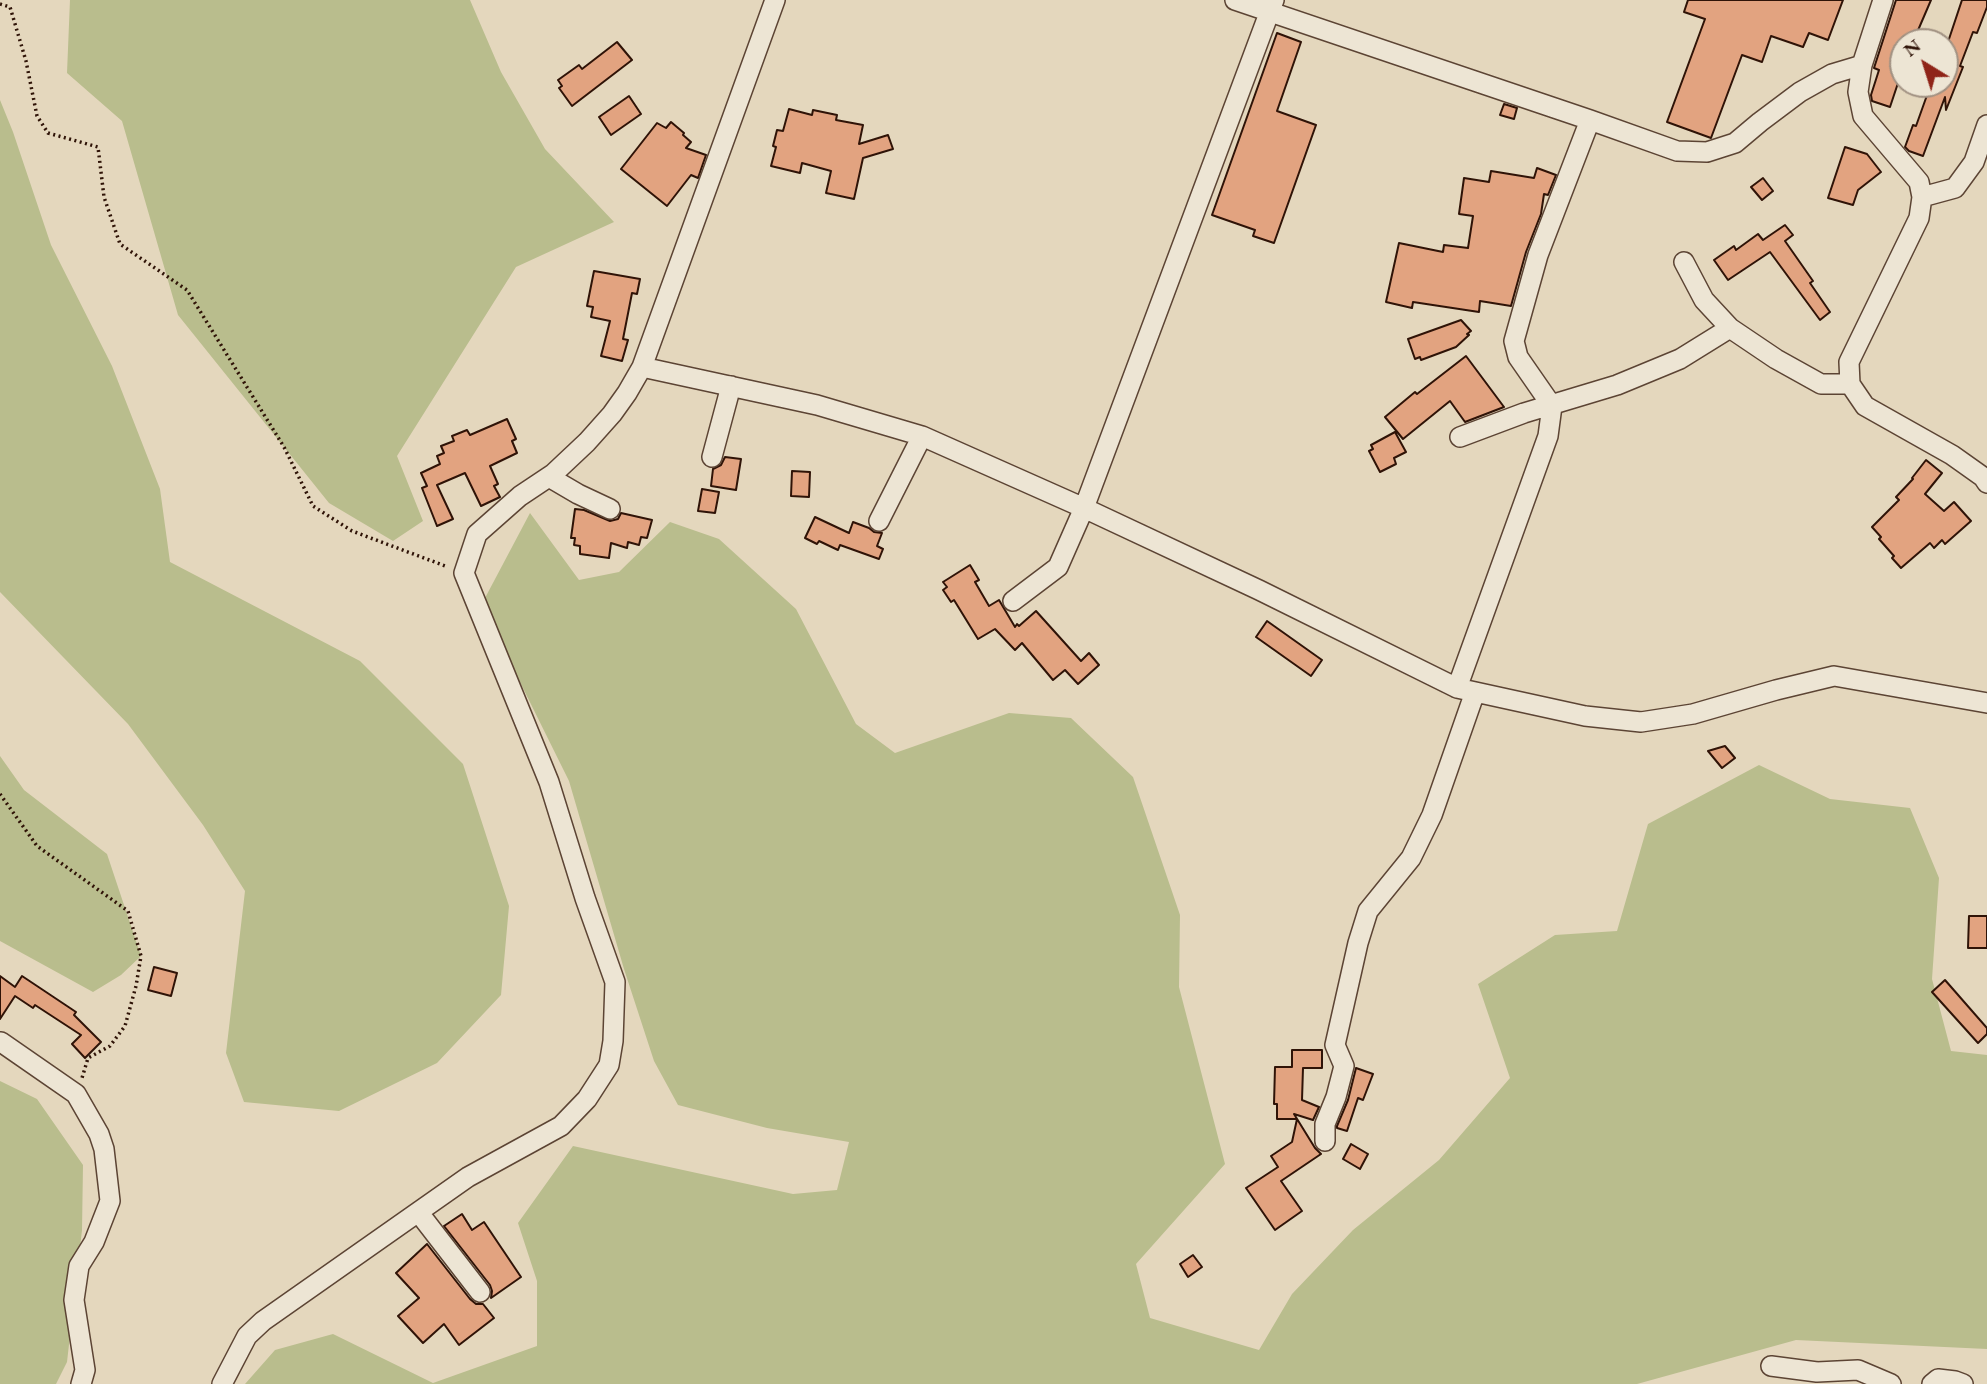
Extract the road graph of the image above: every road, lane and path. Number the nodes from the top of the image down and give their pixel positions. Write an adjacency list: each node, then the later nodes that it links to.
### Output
1 (775, 0): 12 (street)
2 (1235, 0): 5 (street)
3 (1883, 0): 6 (street)
4 (0, 4): 24 (path)
5 (1272, 6): 7 (street); 21 (street)
6 (1862, 65): 7 (street); 9 (street)
7 (1590, 120): 15 (street)
8 (1987, 125): 9 (street)
9 (1922, 198): 13 (street)
10 (1684, 262): 11 (street)
11 (1730, 328): 13 (street); 15 (street)
12 (642, 367): 14 (street); 19 (street)
13 (1850, 384): 20 (street)
14 (731, 386): 16 (street); 18 (street)
15 (1552, 406): 17 (street); 26 (street)
16 (922, 436): 21 (street); 23 (street)
17 (1460, 437)
18 (712, 457)
19 (549, 477): 22 (street); 24 (street)
20 (1987, 483)
21 (1084, 508): 25 (street); 26 (street)
22 (611, 509)
23 (879, 521)
24 (464, 573): 32 (street)
25 (1013, 601)
26 (1466, 690): 27 (street); 31 (street)
27 (1987, 703)
28 (0, 794): 30 (path)
29 (1, 1042): 30 (street)
30 (76, 1094): 35 (street)
31 (1325, 1141)
32 (419, 1213): 33 (street); 36 (street)
33 (480, 1292)
34 (1770, 1366): 37 (street)
35 (81, 1384)
36 (222, 1384)
37 (1891, 1384)
38 (1932, 1384): 39 (street)
39 (1963, 1384)

